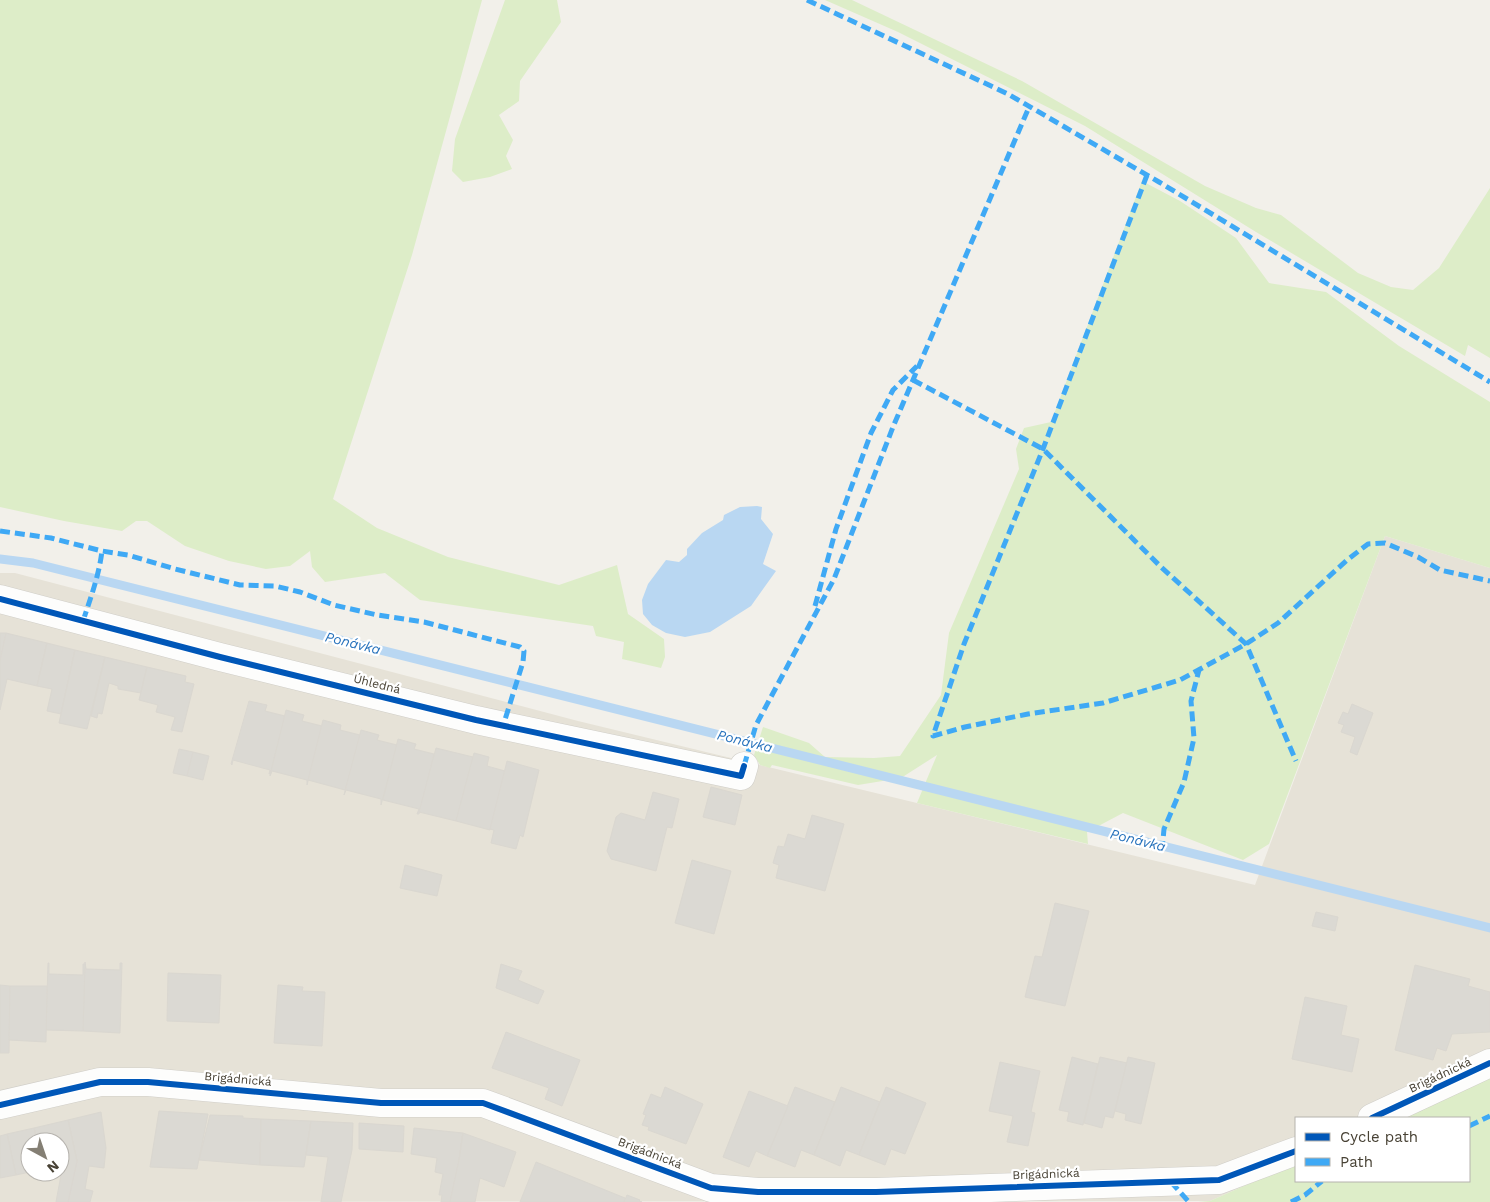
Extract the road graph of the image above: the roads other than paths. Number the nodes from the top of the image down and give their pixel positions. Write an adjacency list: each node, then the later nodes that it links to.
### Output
1 (0, 599): 2 (street, Úhledná)
2 (744, 766)
3 (1490, 1063): 5 (street, Brigádnická)
4 (0, 1105): 6 (street, Brigádnická)
5 (1374, 1117)
6 (1295, 1152)

